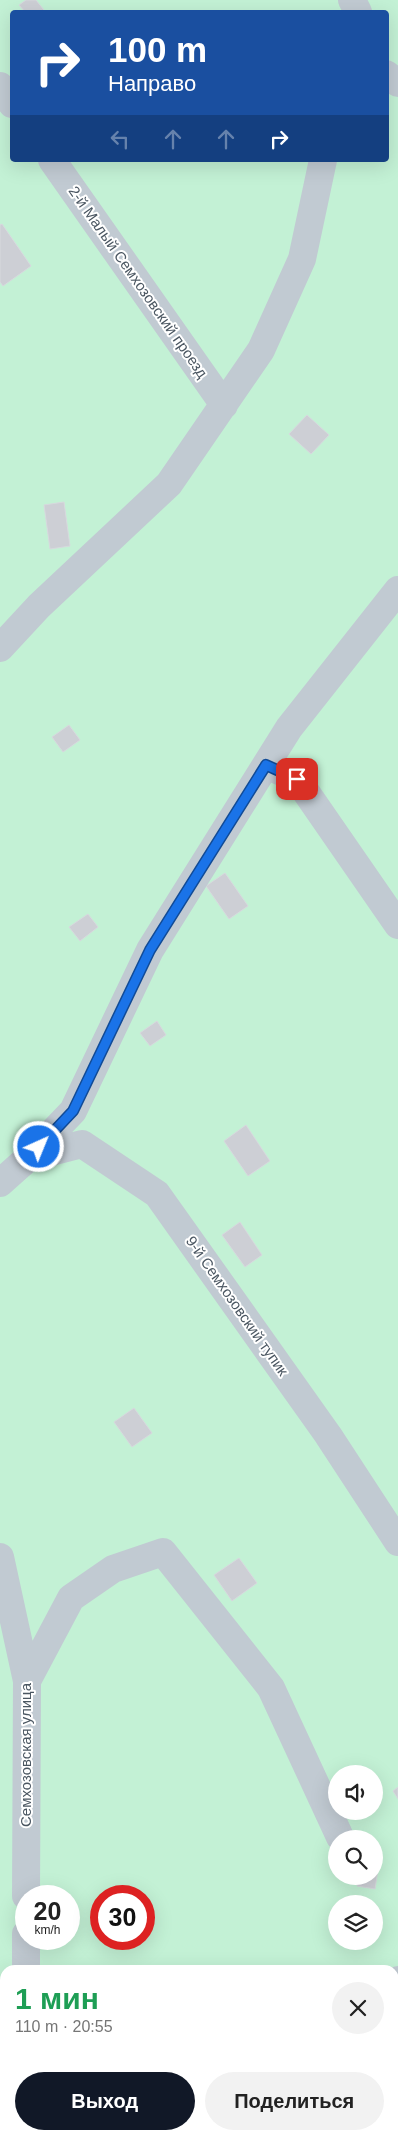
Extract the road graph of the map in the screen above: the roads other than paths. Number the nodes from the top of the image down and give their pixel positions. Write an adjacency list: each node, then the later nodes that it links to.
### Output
1 (0, 86): 2 (street)
2 (10, 101)
3 (53, 162): 5 (street, 2-й Малый Семхозовский проезд)
4 (323, 162): 5 (street)
5 (224, 405): 7 (street)
6 (398, 590): 8 (street)
7 (0, 648)
8 (266, 765): 9 (street); 10 (street)
9 (398, 925)
10 (28, 1158): 11 (street); 12 (street, 9-й Семхозовский тупик)
11 (0, 1183)
12 (398, 1542)
13 (0, 1557): 14 (street, Семхозовская улица)
14 (27, 1680): 15 (street); 16 (street, Семхозовская улица)
15 (337, 1830)
16 (26, 1885)
17 (26, 1950): 18 (street)
18 (26, 1965)

